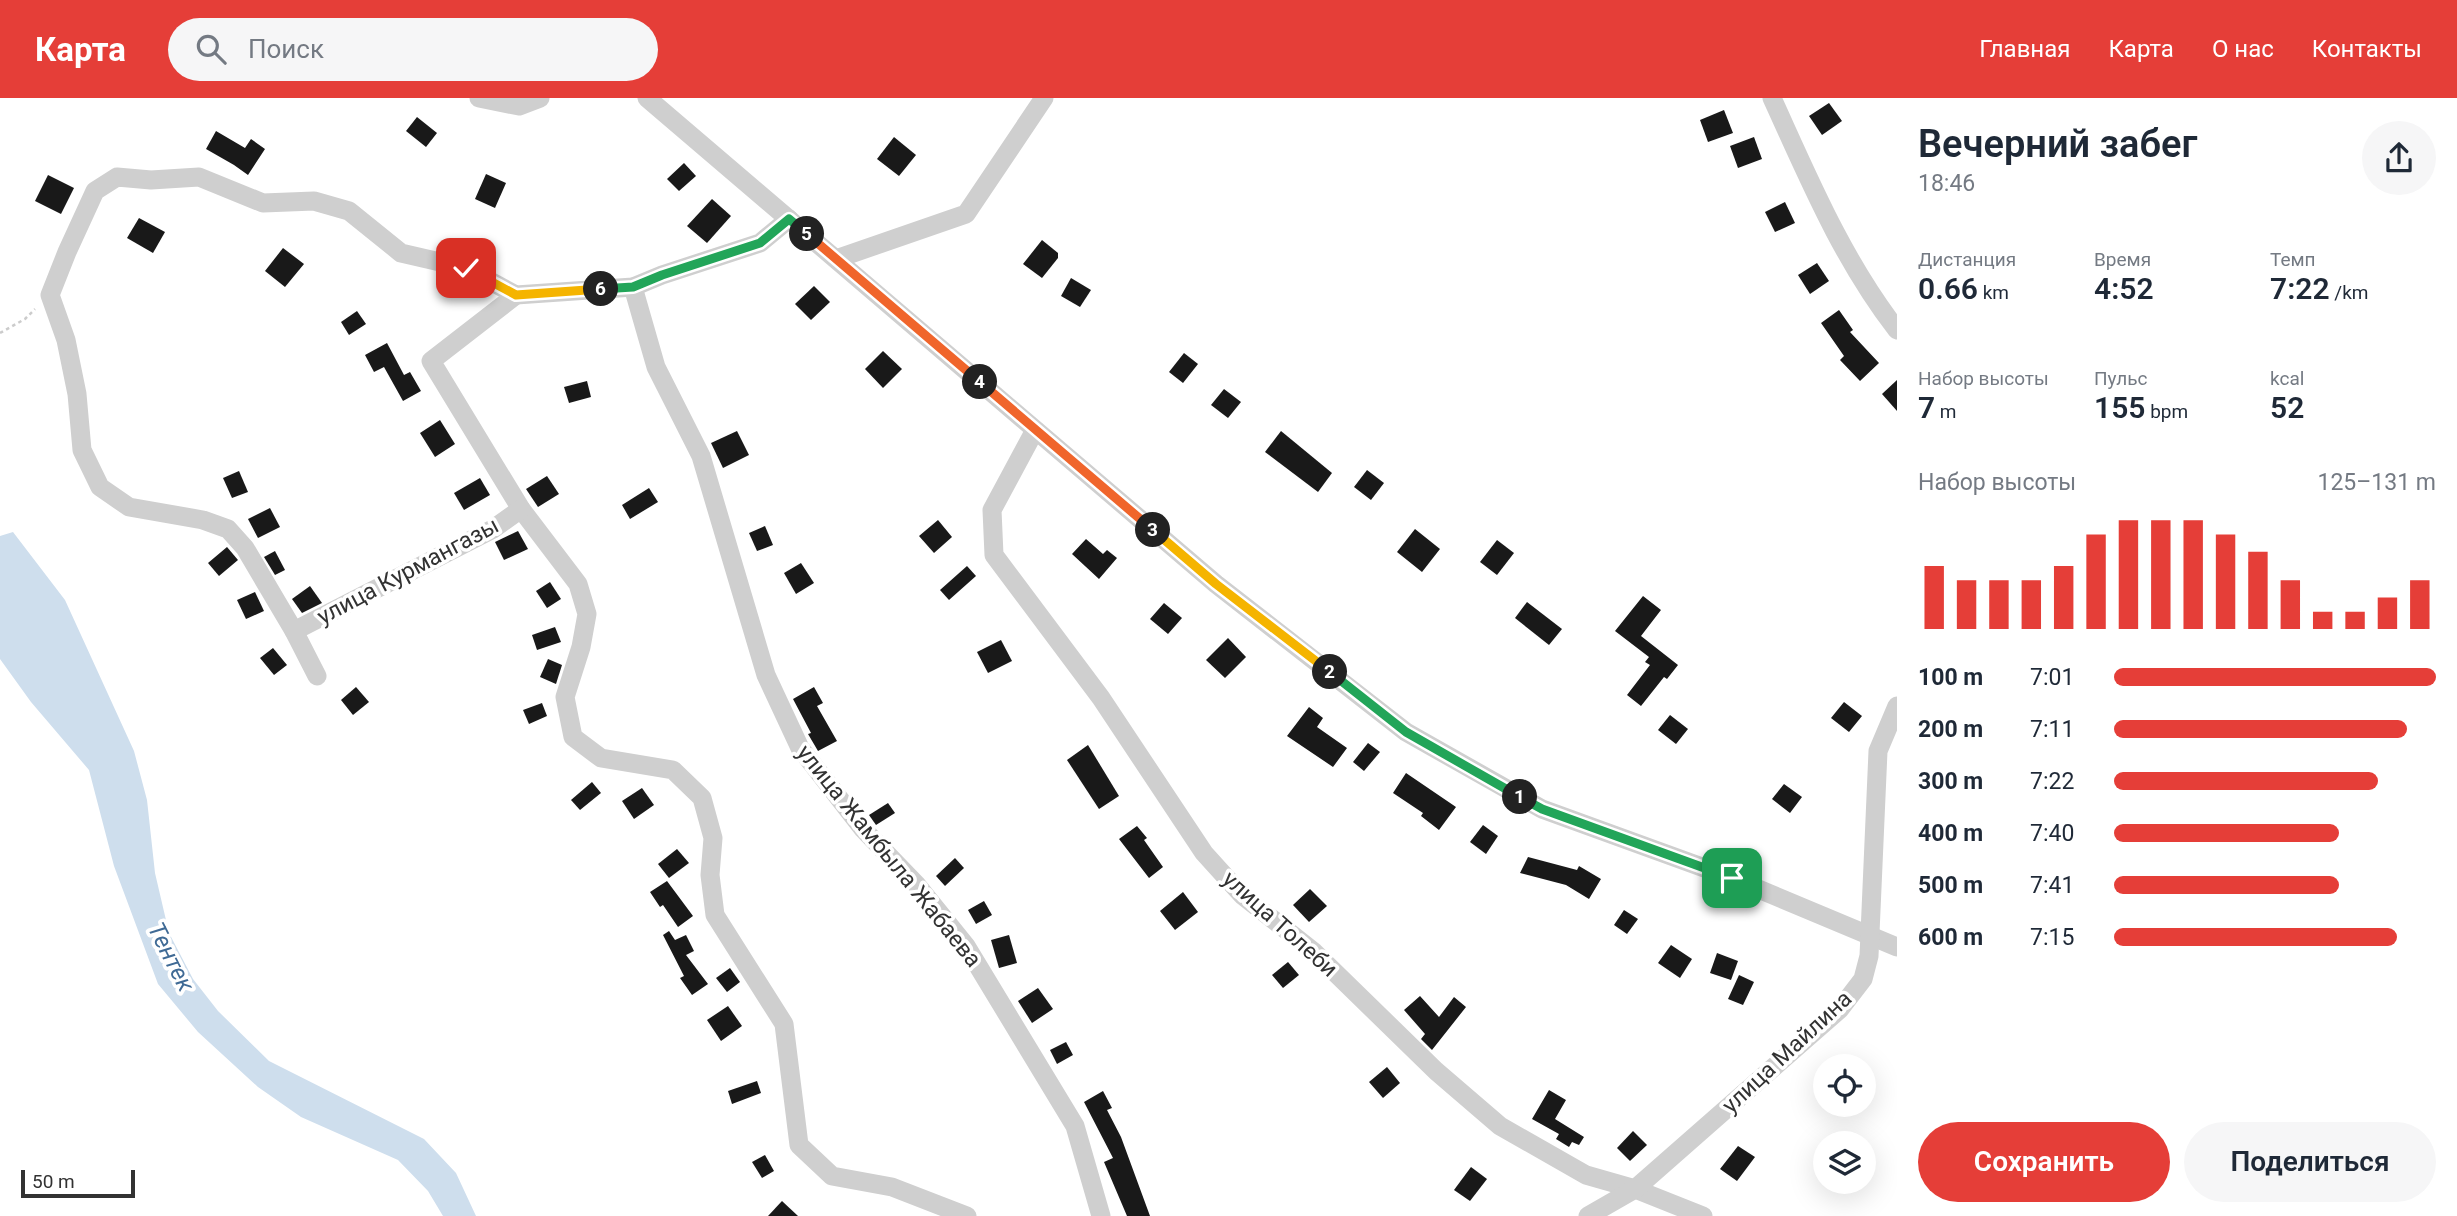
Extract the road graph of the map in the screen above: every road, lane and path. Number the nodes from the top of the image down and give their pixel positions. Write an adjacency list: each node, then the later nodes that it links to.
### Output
1 (480, 98): 2 (street)
2 (540, 98)
3 (647, 98): 6 (street)
4 (1044, 98): 7 (street)
5 (1772, 98): 11 (street)
6 (789, 219): 7 (street); 8 (street)
7 (835, 259): 13 (street)
8 (633, 287): 10 (street); 22 (street, улица Жамбыла Жабаева)
9 (50, 295): 10 (street); 12 (path); 15 (street, улица Курмангазы)
10 (516, 295): 14 (street)
11 (1897, 330)
12 (0, 333)
13 (1035, 430): 18 (street); 20 (street, улица Толеби)
14 (521, 509): 15 (street, улица Курмангазы); 21 (street)
15 (294, 631): 16 (street, улица Курмангазы)
16 (317, 676)
17 (1897, 706): 18 (street, улица Майлина)
18 (1870, 935): 19 (street); 20 (street, улица Майлина)
19 (1897, 947)
20 (1635, 1189): 23 (street, улица Майлина); 24 (street, улица Толеби)
21 (967, 1216)
22 (1101, 1216)
23 (1588, 1216)
24 (1703, 1216)

